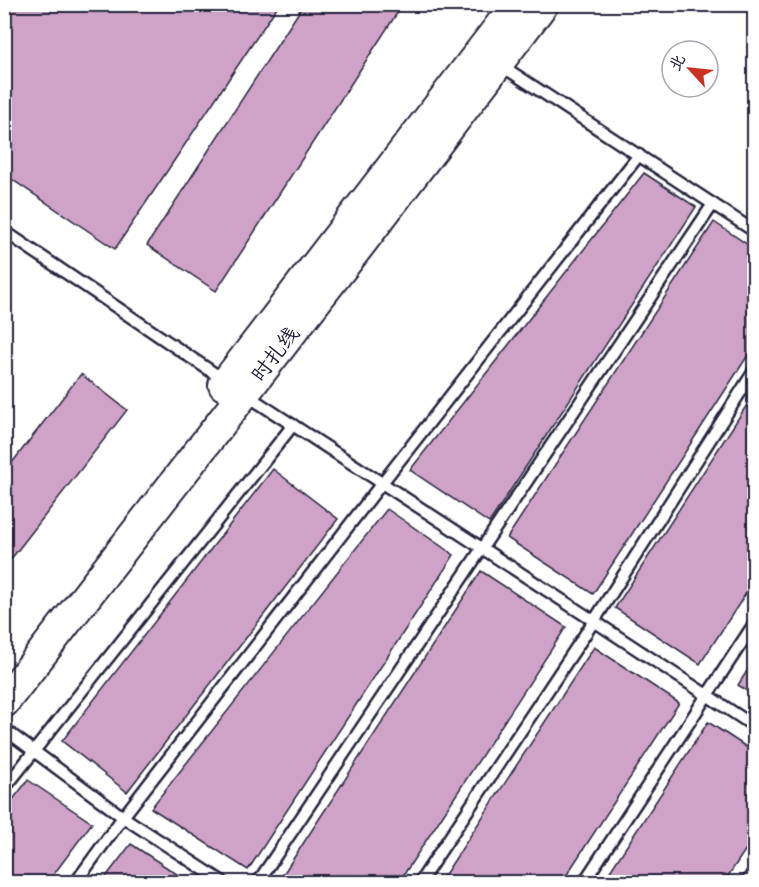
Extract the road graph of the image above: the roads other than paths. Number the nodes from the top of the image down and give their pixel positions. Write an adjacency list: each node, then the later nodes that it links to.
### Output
1 (517, 4): 3 (main road, 时扎线)
2 (543, 4): 3 (main road, 时扎线)
3 (489, 58): 4 (lane); 9 (main road, 时扎线)
4 (639, 155): 5 (lane); 11 (lane)
5 (713, 204): 7 (lane); 12 (lane)
6 (4, 231): 9 (lane)
7 (754, 231)
8 (754, 371): 13 (lane)
9 (235, 388): 10 (lane); 15 (main road, 时扎线); 17 (main road, 时扎线)
10 (293, 425): 11 (lane); 20 (lane)
11 (382, 483): 12 (lane); 22 (lane)
12 (482, 548): 13 (lane); 26 (lane)
13 (594, 621): 16 (lane); 27 (lane)
14 (754, 624): 16 (lane)
15 (4, 670)
16 (707, 695): 18 (lane); 28 (lane)
17 (4, 702)
18 (754, 726)
19 (4, 729): 20 (lane)
20 (34, 751): 21 (lane); 22 (lane)
21 (4, 789)
22 (123, 817): 24 (lane); 25 (lane)
23 (754, 871): 29 (lane)
24 (76, 882)
25 (223, 882)
26 (258, 882)
27 (420, 882)
28 (585, 882)
29 (747, 882)

